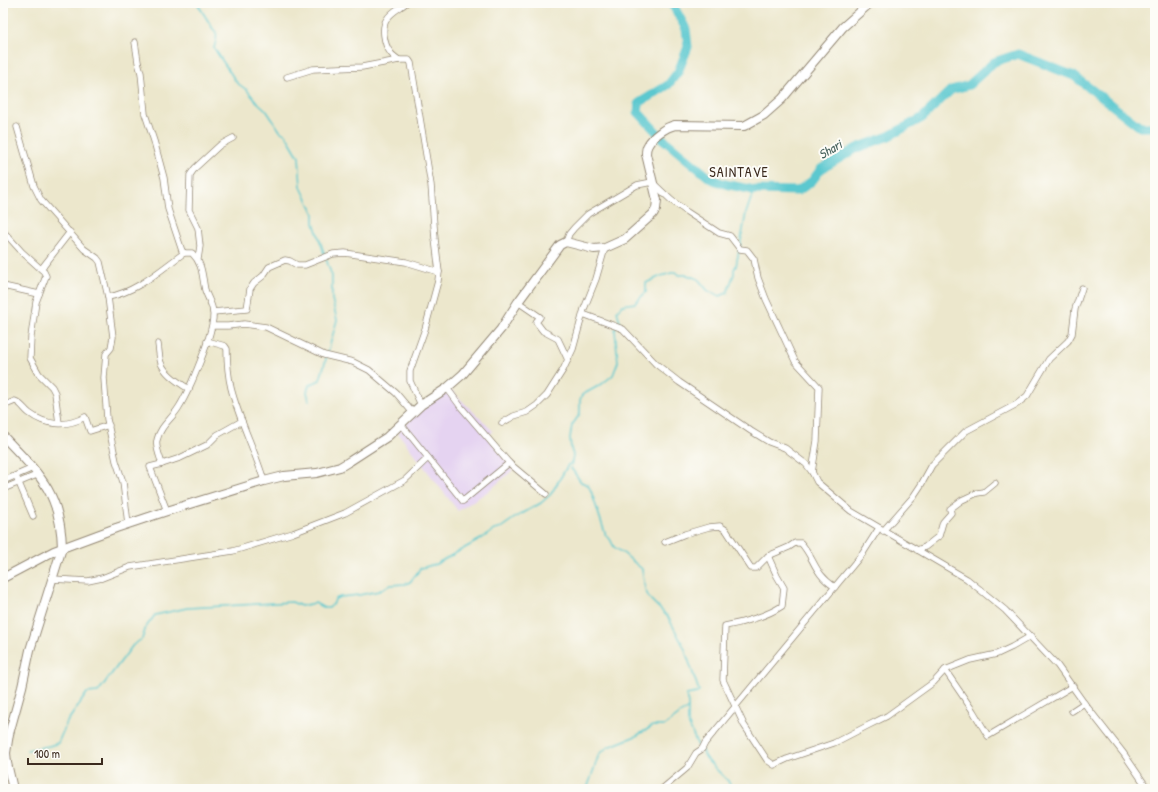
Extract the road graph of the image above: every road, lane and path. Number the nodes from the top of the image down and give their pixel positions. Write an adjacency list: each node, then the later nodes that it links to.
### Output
1 (406, 3): 4 (street)
2 (870, 3): 8 (street)
3 (135, 42): 13 (street)
4 (399, 60): 5 (street); 16 (street)
5 (287, 78)
6 (18, 127): 10 (street)
7 (233, 138): 14 (street)
8 (652, 182): 11 (street); 12 (street); 43 (street)
9 (3, 231): 15 (street)
10 (70, 232): 15 (street); 20 (street)
11 (566, 242): 12 (street); 21 (street)
12 (605, 248): 23 (street)
13 (184, 253): 14 (street); 20 (street)
14 (198, 259): 22 (street)
15 (42, 270): 19 (street)
16 (439, 272): 22 (street); 30 (street)
17 (3, 286): 19 (street)
18 (1082, 288): 54 (street)
19 (39, 294): 35 (street)
20 (108, 297): 37 (street)
21 (518, 302): 27 (street); 28 (street)
22 (213, 312): 24 (street)
23 (583, 314): 27 (street); 43 (street)
24 (213, 326): 25 (street); 32 (street)
25 (207, 341): 29 (street); 33 (street)
26 (158, 344): 29 (street)
27 (568, 360): 34 (street)
28 (447, 388): 30 (street); 40 (street)
29 (189, 389): 41 (street)
30 (421, 405): 32 (street)
31 (3, 406): 35 (street)
32 (413, 413): 36 (street)
33 (242, 421): 41 (street); 46 (street)
34 (502, 423)
35 (59, 424): 37 (street)
36 (401, 424): 39 (street); 46 (street)
37 (109, 426): 53 (street)
38 (3, 437): 42 (street)
39 (428, 458): 40 (street); 60 (street)
40 (508, 463): 50 (street)
41 (162, 464): 51 (street)
42 (36, 471): 44 (street); 47 (street); 56 (street)
43 (812, 472): 54 (street)
44 (16, 476): 45 (street); 47 (street)
45 (3, 481)
46 (264, 481): 51 (street)
47 (19, 482): 49 (street); 52 (street)
48 (995, 483): 57 (street)
49 (3, 489)
50 (546, 494)
51 (166, 511): 53 (street)
52 (33, 516)
53 (128, 524): 56 (street)
54 (881, 529): 57 (street); 61 (street)
55 (665, 542): 58 (street)
56 (62, 548): 59 (street); 60 (street)
57 (917, 550): 62 (street)
58 (768, 556): 61 (street); 66 (street)
59 (3, 578)
60 (52, 579): 68 (street)
61 (835, 587): 66 (street)
62 (1031, 636): 63 (street); 64 (street)
63 (945, 670): 64 (street); 66 (street)
64 (1073, 686): 65 (street)
65 (1084, 703): 67 (street); 70 (street)
66 (735, 705): 69 (street)
67 (1072, 711)
68 (13, 789)
69 (662, 789)
70 (1148, 789)

